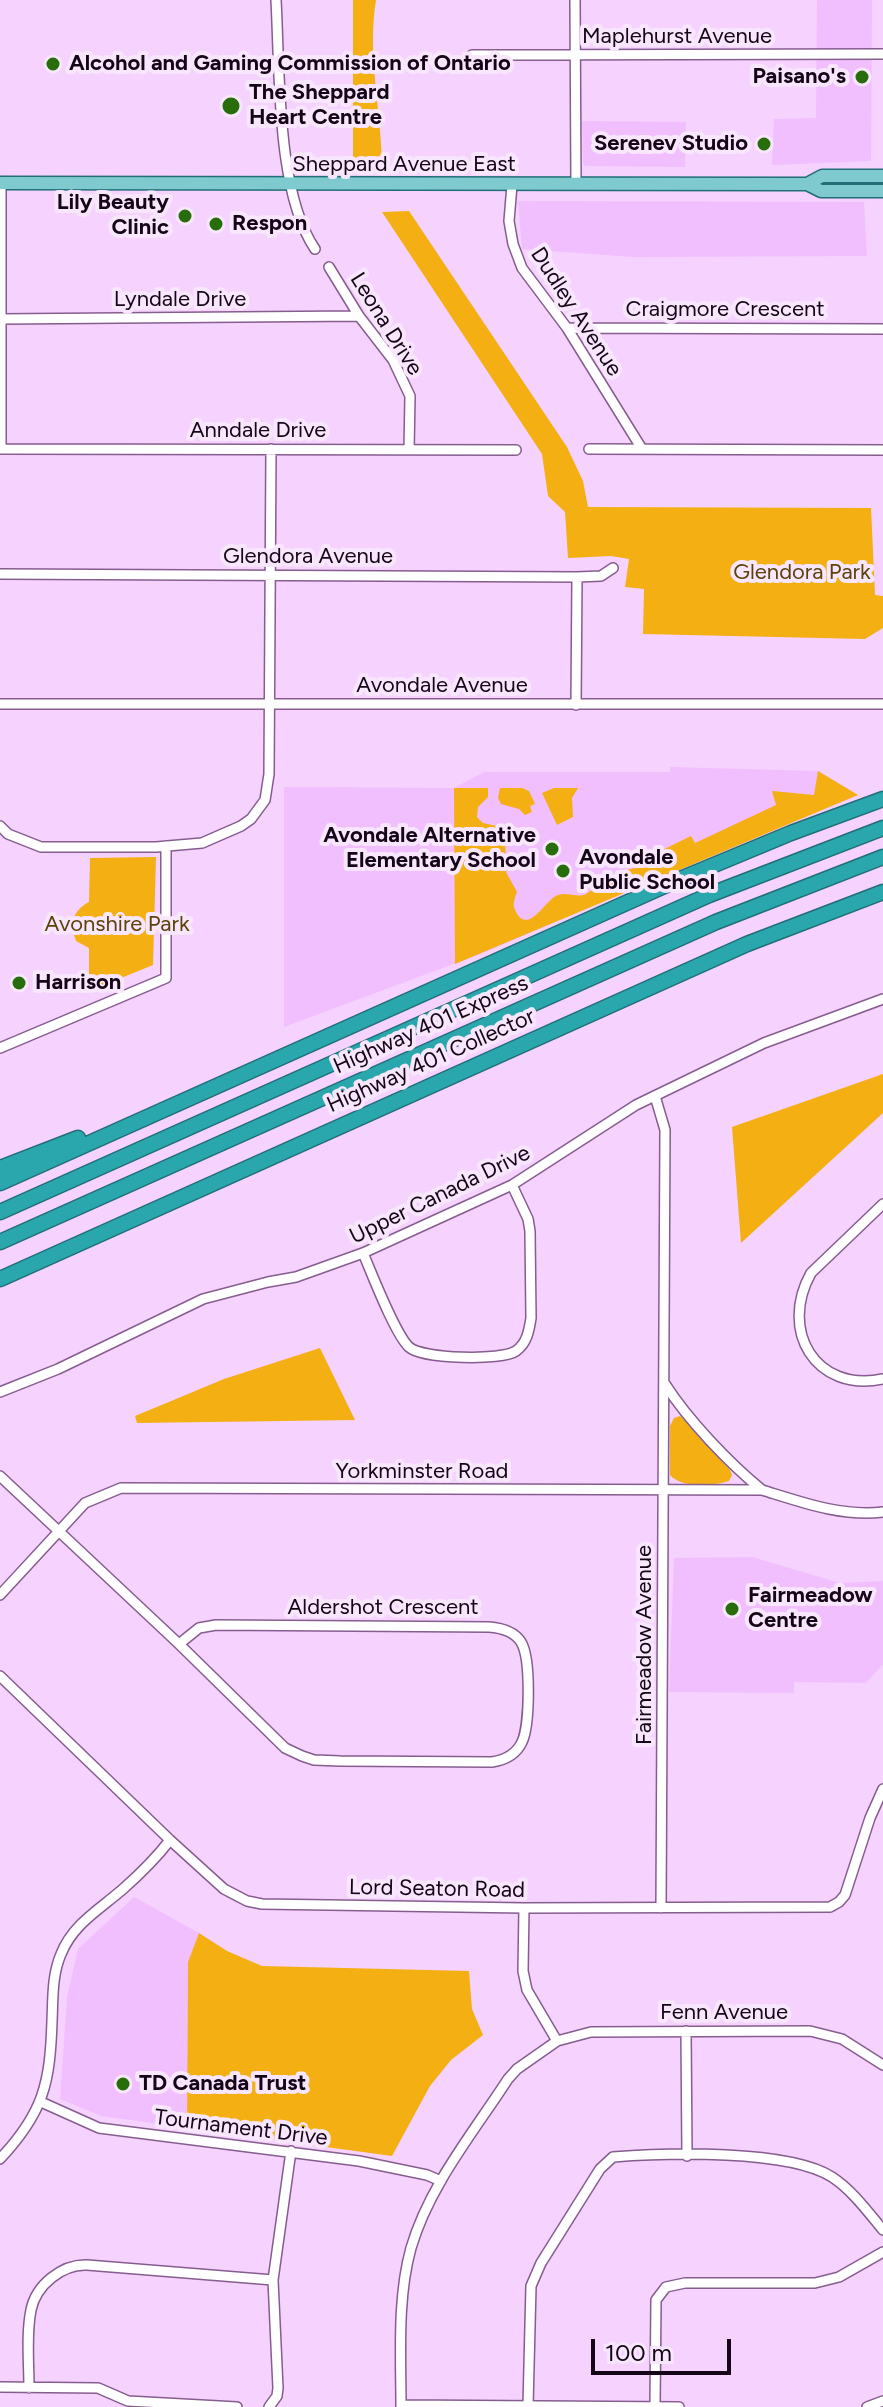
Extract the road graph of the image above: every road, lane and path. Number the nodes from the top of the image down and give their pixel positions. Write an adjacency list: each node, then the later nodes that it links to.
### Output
1 (276, 0): 10 (street)
2 (575, 0): 5 (street)
3 (883, 54): 5 (street, Maplehurst Avenue)
4 (472, 55): 5 (street, Maplehurst Avenue)
5 (575, 56): 8 (street)
6 (883, 176): 9 (main road, Sheppard Avenue East)
7 (0, 183): 10 (main road, Sheppard Avenue East); 16 (street)
8 (576, 184): 9 (main road, Sheppard Avenue East); 11 (main road, Sheppard Avenue East)
9 (807, 184): 12 (main road, Sheppard Avenue East)
10 (290, 185): 11 (main road, Sheppard Avenue East); 13 (street)
11 (512, 185): 17 (street, Dudley Avenue)
12 (883, 191)
13 (315, 249)
14 (329, 267): 15 (street, Leona Drive)
15 (359, 316): 16 (street, Lyndale Drive); 23 (street, Leona Drive)
16 (1, 319): 19 (street)
17 (567, 328): 18 (street, Craigmore Crescent); 22 (street, Dudley Avenue)
18 (883, 329)
19 (0, 449): 20 (street, Anndale Drive)
20 (271, 449): 23 (street, Anndale Drive); 28 (street)
21 (589, 449): 22 (street)
22 (642, 449): 25 (street)
23 (409, 450): 24 (street, Anndale Drive)
24 (516, 450)
25 (883, 450)
26 (613, 568): 29 (street, Glendora Avenue)
27 (0, 574): 28 (street, Glendora Avenue)
28 (269, 574): 29 (street, Glendora Avenue); 31 (street)
29 (577, 577): 33 (street)
30 (0, 704): 31 (street, Avondale Avenue)
31 (269, 704): 33 (street, Avondale Avenue); 37 (street)
32 (883, 704): 33 (street, Avondale Avenue)
33 (576, 705)
34 (883, 799): 41 (highway)
35 (0, 826): 37 (street)
36 (883, 828): 48 (highway, Highway 401 Express)
37 (166, 846): 42 (street)
38 (883, 857): 49 (highway, Highway 401 Express)
39 (883, 892): 51 (highway, Highway 401 Collector)
40 (883, 999): 43 (street, Upper Canada Drive)
41 (348, 1027): 44 (highway); 45 (highway)
42 (0, 1048)
43 (655, 1096): 46 (street, Upper Canada Drive); 53 (street, Fairmeadow Avenue)
44 (0, 1168)
45 (0, 1183)
46 (512, 1185): 50 (street, Upper Canada Drive); 50 (street)
47 (883, 1204): 52 (street)
48 (0, 1212)
49 (0, 1242)
50 (363, 1253): 54 (street, Upper Canada Drive)
51 (0, 1279)
52 (883, 1379)
53 (665, 1383): 56 (street, Fairmeadow Avenue); 57 (street)
54 (0, 1392)
55 (0, 1476): 59 (street, Aldershot Crescent)
56 (664, 1489): 57 (street, Yorkminster Road); 59 (street, Yorkminster Road); 66 (street, Fairmeadow Avenue)
57 (762, 1490): 58 (street, Yorkminster Road)
58 (883, 1512)
59 (58, 1530): 60 (street, Yorkminster Road); 61 (street, Aldershot Crescent)
60 (0, 1595)
61 (179, 1644): 61 (street, Aldershot Crescent)
62 (0, 1676): 64 (street, Lord Seaton Road)
63 (883, 1789): 66 (street, Lord Seaton Road)
64 (170, 1840): 65 (street, Lord Seaton Road); 70 (street)
65 (524, 1908): 66 (street, Lord Seaton Road); 68 (street)
66 (661, 1908)
67 (686, 2031): 68 (street, Fenn Avenue); 69 (street, Fenn Avenue); 72 (street)
68 (557, 2041): 74 (street)
69 (883, 2065)
70 (41, 2102): 71 (street, Tournament Drive); 73 (street)
71 (291, 2151): 74 (street, Tournament Drive); 77 (street)
72 (687, 2156): 75 (street); 82 (street)
73 (0, 2159)
74 (441, 2181): 81 (street)
75 (883, 2230)
76 (883, 2252): 83 (street)
77 (273, 2280): 79 (street); 85 (street)
78 (0, 2387): 79 (street)
79 (29, 2388): 84 (street)
80 (883, 2401): 87 (street)
81 (401, 2406): 82 (street)
82 (528, 2406): 83 (street)
83 (655, 2406): 86 (street)
84 (237, 2407)
85 (269, 2407)
86 (679, 2407)
87 (867, 2407)

